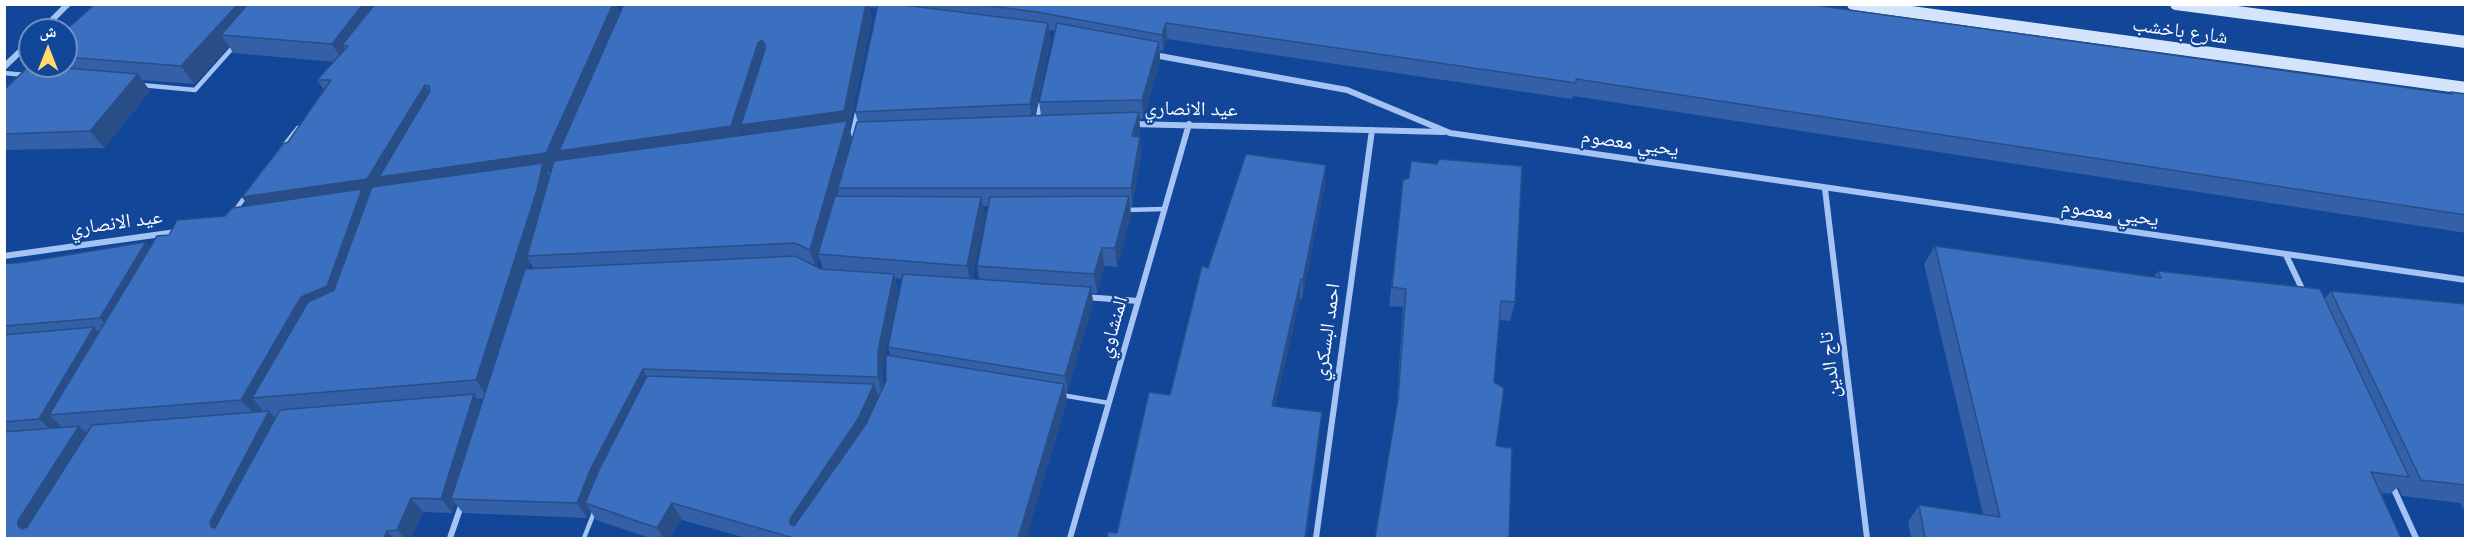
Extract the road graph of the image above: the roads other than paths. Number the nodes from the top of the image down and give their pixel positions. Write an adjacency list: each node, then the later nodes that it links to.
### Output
1 (68, 4): 4 (street)
2 (1853, 4): 11 (main road, شارع باخشب)
3 (2176, 4): 6 (main road, شارع باخشب)
4 (54, 18)
5 (240, 39): 10 (lane)
6 (2466, 42)
7 (18, 54): 9 (street)
8 (1149, 54): 20 (street, يحيي معصوم)
9 (4, 67)
10 (136, 85)
11 (2466, 88)
12 (1043, 93): 17 (lane)
13 (860, 102): 21 (street)
14 (301, 124): 23 (lane)
15 (1120, 124): 16 (street, عيد الانصاري)
16 (1189, 124): 19 (street, عيد الانصاري); 26 (street, المنشاوي)
17 (1036, 126): 18 (street)
18 (1045, 126)
19 (1372, 130): 20 (street, عيد الانصاري); 44 (street, احمد البسكري)
20 (1450, 133): 25 (street, يحيي معصوم)
21 (853, 135): 22 (lane)
22 (856, 145)
23 (280, 151)
24 (252, 188): 28 (lane)
25 (1825, 189): 30 (street, يحيي معصوم); 45 (street, تاج الدين)
26 (1164, 209): 27 (lane); 35 (street, المنشاوي)
27 (1116, 211)
28 (231, 216)
29 (174, 241): 31 (street, عيد الانصاري)
30 (2286, 255): 32 (street, يحيي معصوم); 34 (street)
31 (4, 256)
32 (2466, 280)
33 (1080, 297): 35 (street)
34 (2306, 298)
35 (1138, 301): 37 (street, المنشاوي)
36 (1050, 393): 37 (lane)
37 (1108, 403): 43 (street, المنشاوي)
38 (2386, 473): 46 (street)
39 (465, 493): 41 (street)
40 (596, 506): 42 (lane)
41 (450, 538)
42 (584, 538)
43 (1070, 538)
44 (1316, 538)
45 (1867, 538)
46 (2416, 538)

